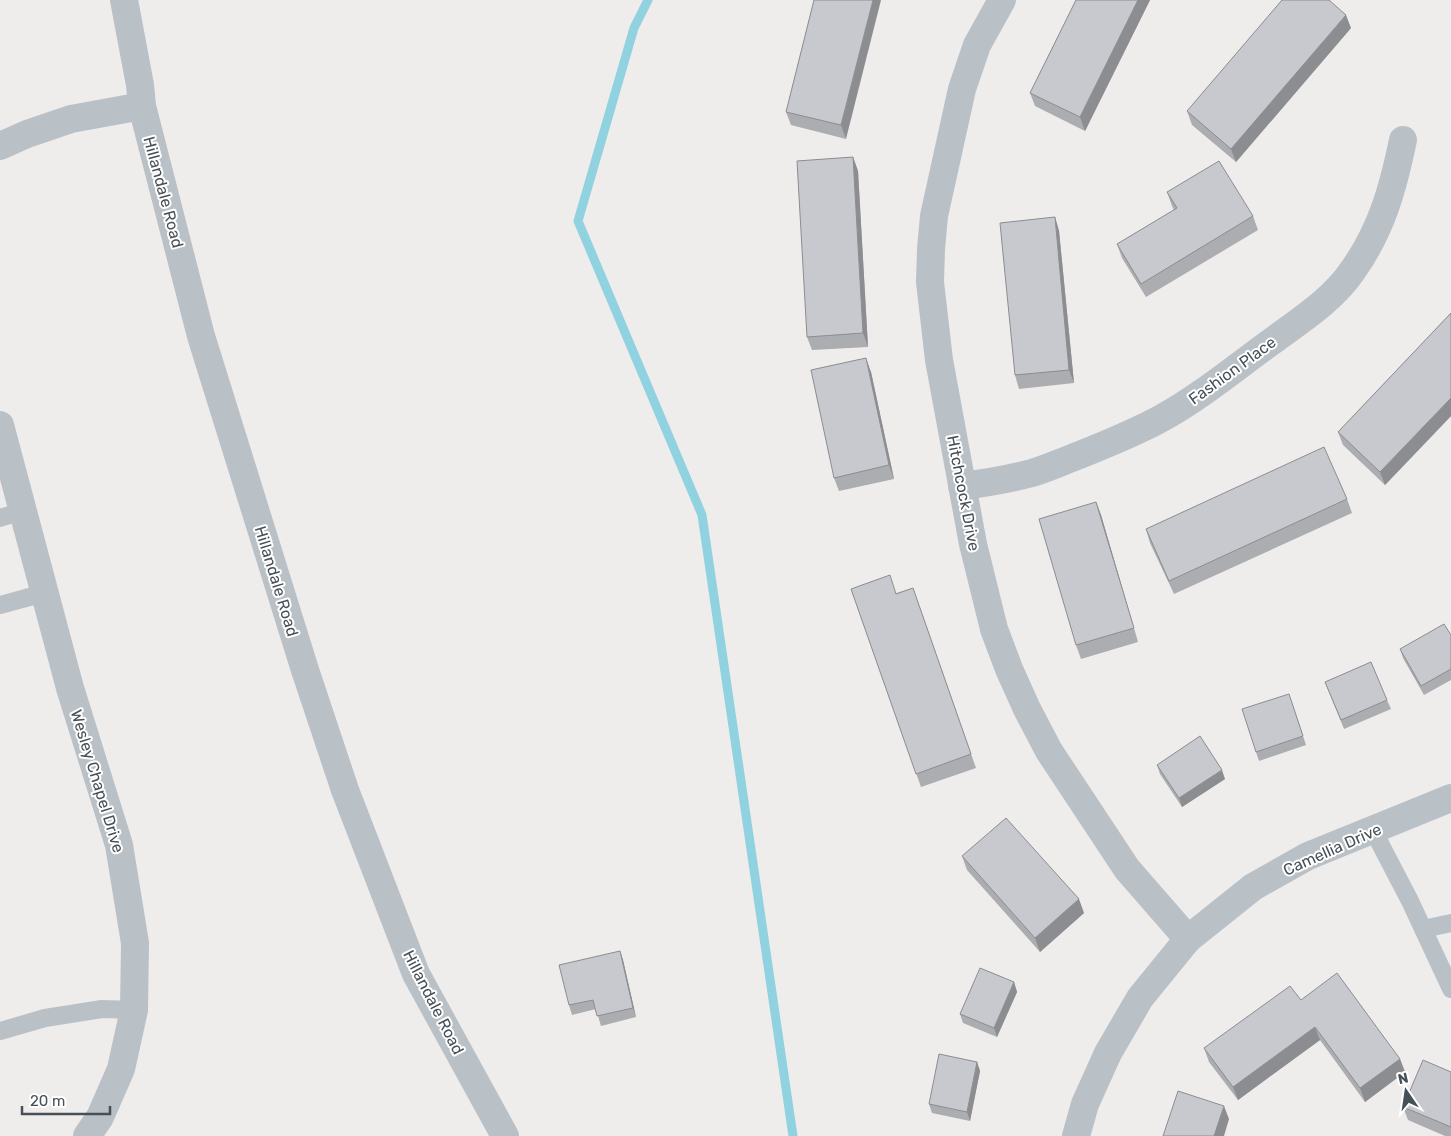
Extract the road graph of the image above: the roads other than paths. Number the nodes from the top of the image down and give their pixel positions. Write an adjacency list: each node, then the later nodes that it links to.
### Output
1 (124, 0): 3 (street, Hillandale Road)
2 (1002, 0): 7 (street, Hitchcock Drive)
3 (142, 106): 5 (street); 20 (street, Hillandale Road)
4 (1403, 140): 7 (street, Fashion Place)
5 (0, 146)
6 (0, 425): 8 (street, Wesley Chapel Drive)
7 (962, 486): 15 (street, Hitchcock Drive)
8 (11, 515): 9 (street, Wesley Chapel Drive)
9 (44, 593): 10 (lane); 17 (street, Wesley Chapel Drive)
10 (0, 605)
11 (1451, 798): 12 (street, Camellia Drive)
12 (1373, 830): 14 (lane); 15 (street, Camellia Drive)
13 (1451, 923): 14 (lane)
14 (1423, 929): 16 (lane)
15 (1188, 939): 21 (street, Camellia Drive)
16 (1451, 989)
17 (134, 1010): 18 (lane); 19 (street, Wesley Chapel Drive)
18 (0, 1031)
19 (87, 1136)
20 (505, 1136)
21 (1076, 1136)

